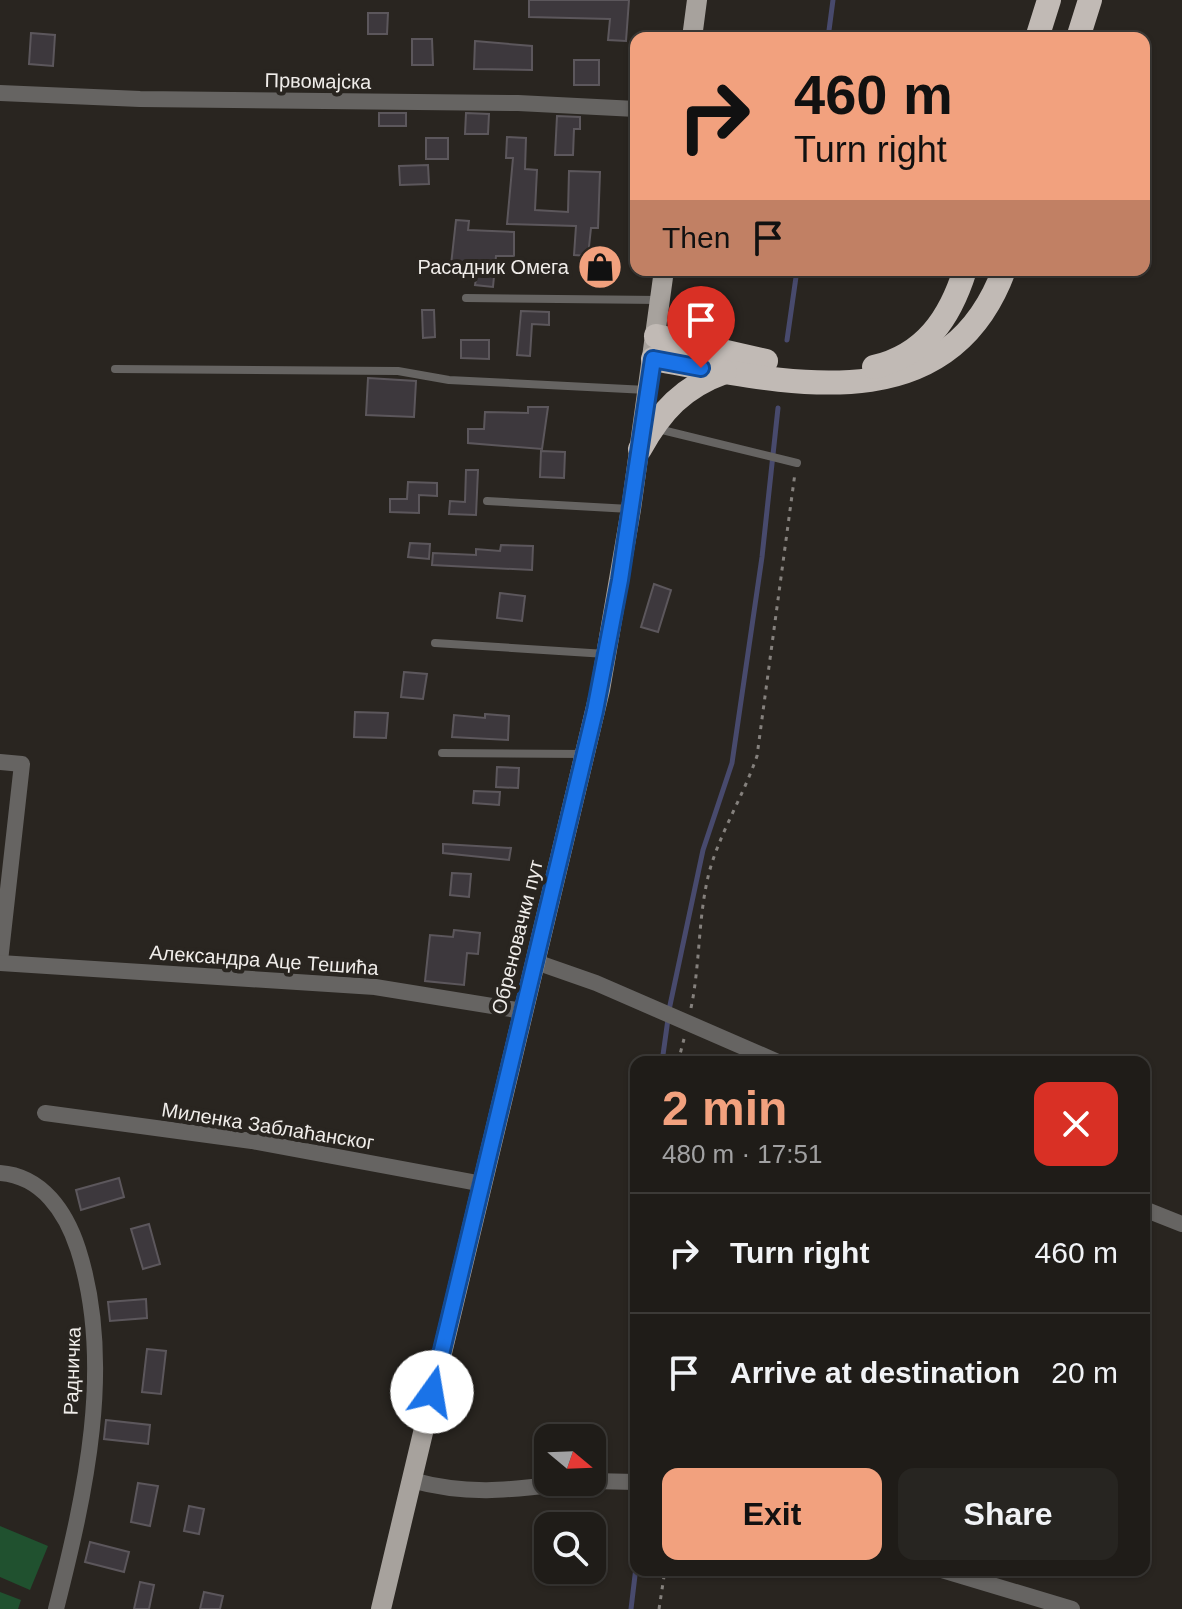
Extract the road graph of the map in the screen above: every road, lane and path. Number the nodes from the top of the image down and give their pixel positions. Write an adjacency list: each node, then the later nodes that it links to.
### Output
1 (697, 0): 4 (main road)
2 (1049, 0): 5 (highway)
3 (1090, 0): 6 (highway)
4 (693, 32)
5 (1039, 32)
6 (1080, 32)
7 (0, 93): 8 (street, Првомајска)
8 (630, 109)
9 (663, 276): 13 (main road, Обреновачки пут)
10 (962, 276): 14 (highway)
11 (1001, 276): 16 (highway)
12 (466, 298): 13 (lane)
13 (661, 300): 14 (main road, Обреновачки пут)
14 (654, 348): 16 (highway); 17 (main road, Обреновачки пут)
15 (115, 369): 17 (lane)
16 (725, 372): 18 (highway)
17 (648, 390): 19 (main road, Обреновачки пут)
18 (653, 426): 19 (highway); 20 (lane)
19 (640, 449): 22 (main road, Обреновачки пут)
20 (797, 463): 31 (path)
21 (487, 501): 22 (lane)
22 (631, 509): 24 (main road, Обреновачки пут)
23 (435, 643): 24 (lane)
24 (606, 654): 26 (main road, Обреновачки пут)
25 (442, 753): 26 (lane)
26 (586, 754): 29 (main road, Обреновачки пут)
27 (0, 762): 28 (street)
28 (0, 962): 30 (street, Александра Аце Тешића)
29 (536, 962): 30 (main road, Обреновачки пут); 31 (street)
30 (523, 1011): 36 (main road, Обреновачки пут)
31 (688, 1023): 32 (path); 33 (street)
32 (680, 1056)
33 (764, 1056)
34 (45, 1113): 36 (street, Миленка Заблаћанског)
35 (0, 1173): 45 (street, Радничка)
36 (483, 1184): 39 (main road, Обреновачки пут)
37 (1150, 1211): 38 (street)
38 (1182, 1224)
39 (411, 1480): 42 (street); 46 (main road, Обреновачки пут)
40 (606, 1481): 41 (street)
41 (630, 1482)
42 (534, 1487)
43 (664, 1576): 47 (path)
44 (962, 1576): 48 (street)
45 (56, 1609)
46 (381, 1609)
47 (659, 1609)
48 (1072, 1609)

